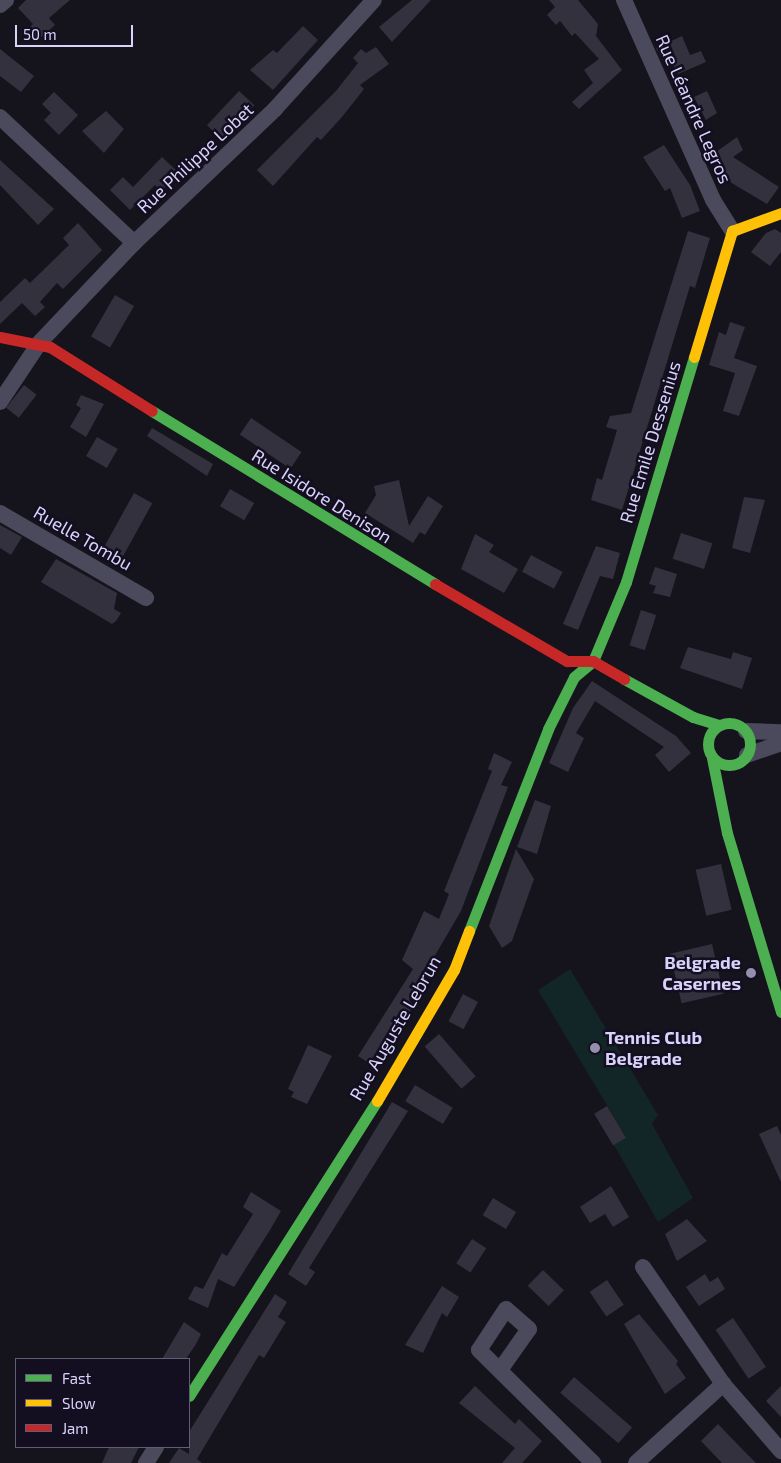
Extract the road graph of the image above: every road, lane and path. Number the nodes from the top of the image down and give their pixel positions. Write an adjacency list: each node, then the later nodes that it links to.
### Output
1 (6, 0): 4 (street)
2 (374, 0): 8 (street, Rue Philippe Lobet)
3 (624, 0): 7 (street, Rue Léandre Legros)
4 (0, 6)
5 (0, 117): 8 (street)
6 (781, 213): 7 (street)
7 (732, 231): 14 (street, Rue Emile Dessenius)
8 (134, 243): 10 (street, Rue Philippe Lobet)
9 (0, 337): 10 (street)
10 (40, 342): 11 (street, Rue Philippe Lobet); 14 (street, Rue Isidore Denison)
11 (0, 402)
12 (0, 513): 13 (street, Ruelle Tombu)
13 (146, 598)
14 (593, 661): 15 (street); 29 (street, Rue Auguste Lebrun)
15 (693, 717): 16 (street); 19 (street)
16 (720, 725): 17 (street); 19 (street)
17 (746, 732): 18 (street); 21 (street)
18 (781, 732)
19 (708, 739): 22 (street)
20 (781, 743): 21 (street)
21 (747, 755): 23 (street)
22 (712, 758): 23 (street); 24 (street)
23 (733, 765): 24 (street)
24 (719, 801): 25 (street)
25 (781, 1012)
26 (642, 1267): 28 (street)
27 (500, 1370): 33 (street)
28 (723, 1384): 31 (street); 34 (street)
29 (190, 1394)
30 (155, 1448): 32 (street)
31 (781, 1451)
32 (146, 1463)
33 (593, 1463)
34 (636, 1463)

